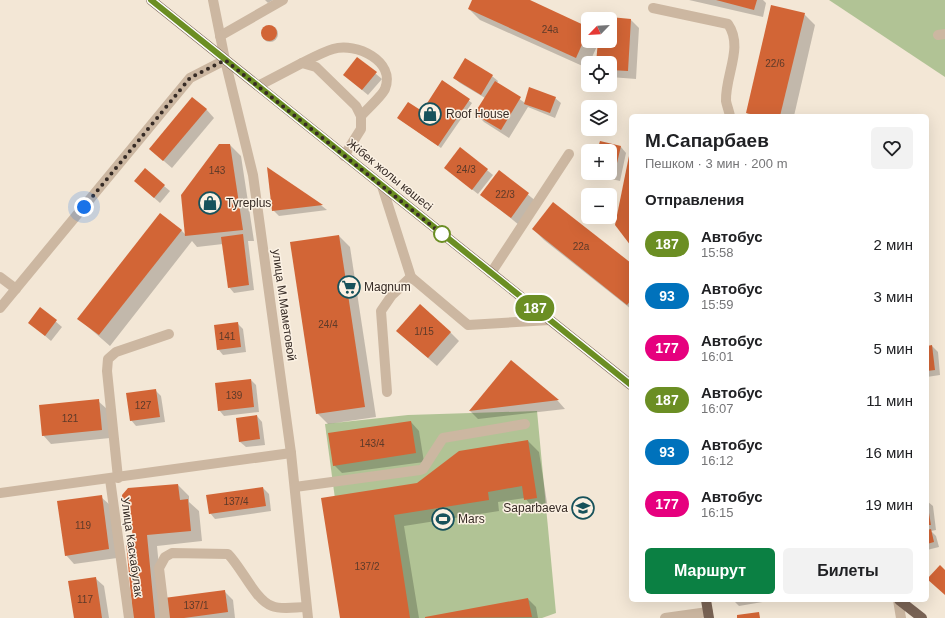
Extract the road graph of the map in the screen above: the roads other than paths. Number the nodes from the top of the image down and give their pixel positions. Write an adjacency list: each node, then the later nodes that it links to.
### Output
1 (151, 0): 6 (main road, Жібек жолы көшесі)
2 (213, 0): 5 (street, улица М.Маметовой)
3 (283, 0): 5 (street)
4 (653, 8): 9 (street)
5 (220, 36): 6 (street, улица М.Маметовой)
6 (225, 60): 8 (main road, Жібек жолы көшесі); 17 (street); 24 (street, улица М.Маметовой)
7 (302, 63): 8 (street); 10 (street); 10 (street)
8 (258, 86): 12 (main road, Жібек жолы көшесі)
9 (730, 114)
10 (360, 116): 12 (street)
11 (569, 154): 14 (street)
12 (344, 156): 13 (main road, Жібек жолы көшесі)
13 (382, 186): 14 (main road, Жібек жолы көшесі); 16 (street)
14 (491, 273): 19 (main road, Жібек жолы көшесі)
15 (0, 277): 17 (street)
16 (411, 277): 19 (street); 22 (street)
17 (16, 289): 18 (street)
18 (0, 308)
19 (550, 320): 21 (main road, Жібек жолы көшесі)
20 (169, 334): 25 (street, Улица Каскабулак)
21 (629, 383)
22 (387, 392)
23 (525, 424): 26 (street)
24 (291, 453): 25 (street); 26 (street, улица М.Маметовой)
25 (114, 478): 27 (street); 33 (street, Улица Каскабулак)
26 (295, 487): 31 (street, улица М.Маметовой)
27 (0, 493)
28 (706, 602): 32 (main road)
29 (899, 602): 37 (street)
30 (902, 602): 38 (main road)
31 (306, 607): 34 (street); 35 (street, улица М.Маметовой)
32 (708, 615): 36 (street)
33 (129, 618)
34 (165, 618)
35 (308, 618)
36 (664, 618)
37 (900, 618)
38 (922, 618)

